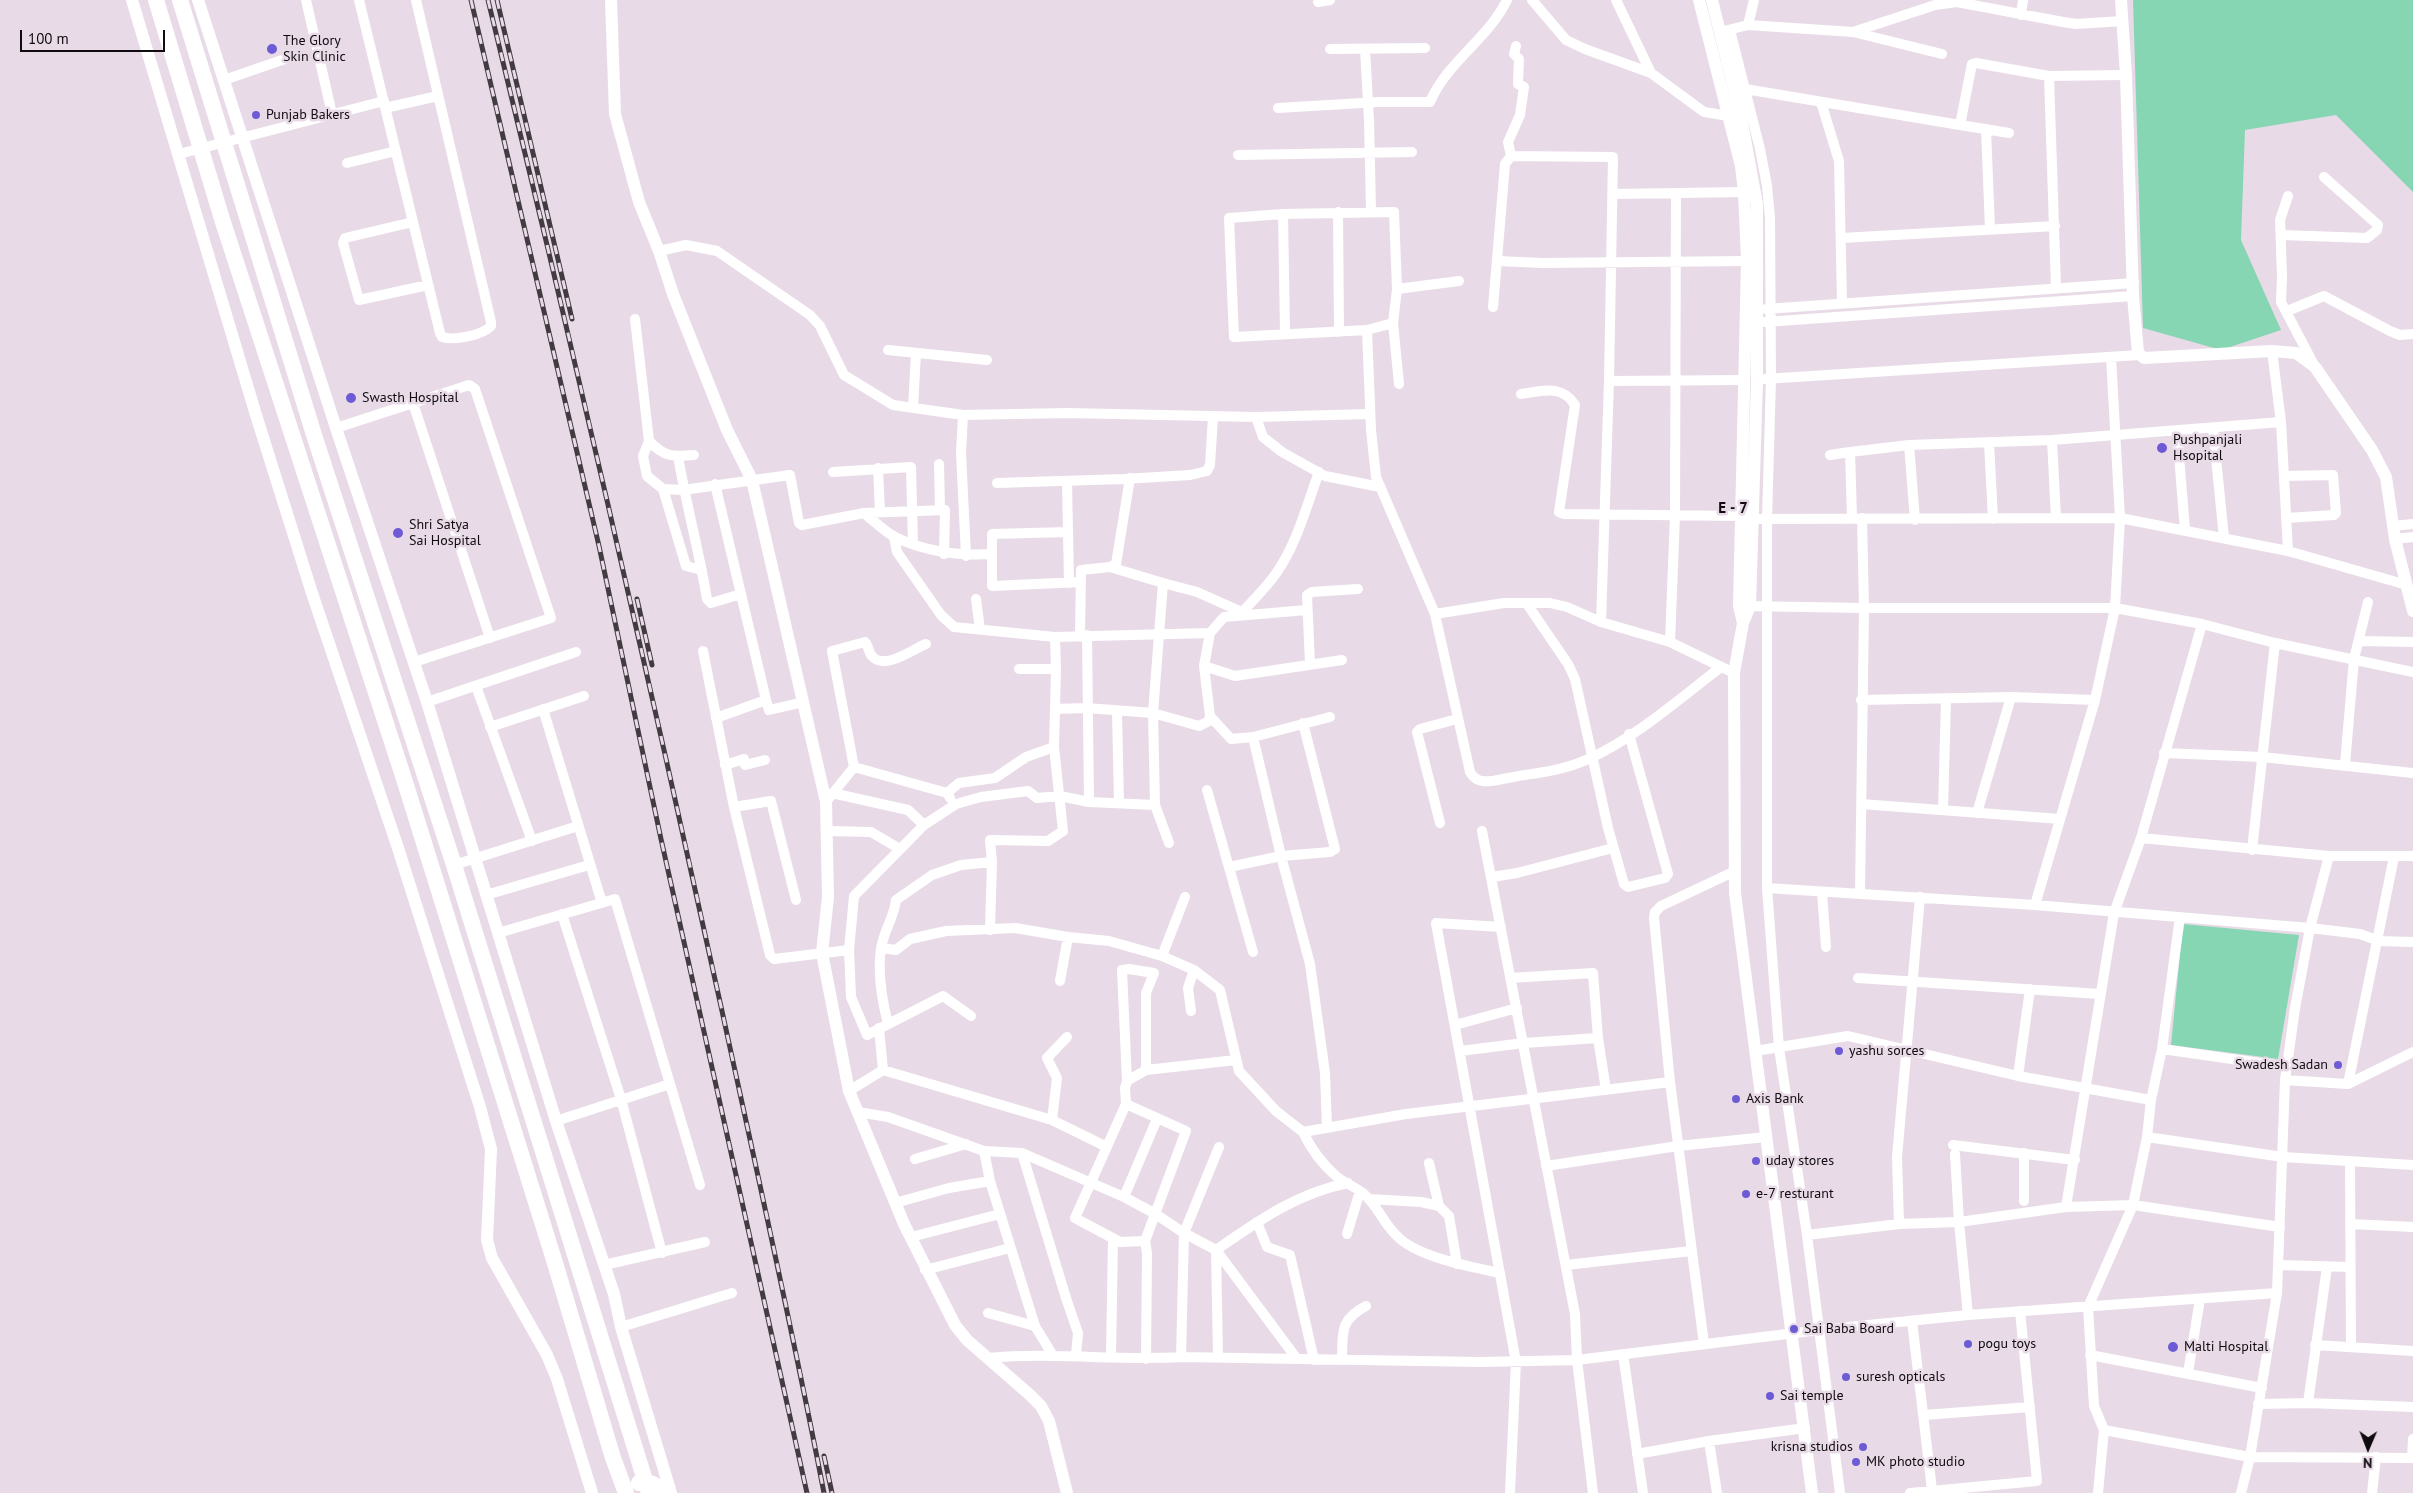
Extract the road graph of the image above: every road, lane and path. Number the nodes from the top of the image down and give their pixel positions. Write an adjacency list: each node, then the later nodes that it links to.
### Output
1 (132, 0): 53 (street)
2 (156, 0): 49 (main road)
3 (180, 0): 48 (main road)
4 (198, 0): 35 (street)
5 (306, 0): 42 (street)
6 (360, 0): 39 (street)
7 (416, 0): 37 (street)
8 (611, 0): 70 (street)
9 (1330, 0): 18 (street)
10 (1507, 0): 40 (street)
11 (1532, 0): 32 (street)
12 (1616, 0): 32 (street)
13 (1699, 0): 25 (street)
14 (1712, 0): 23 (street)
15 (1754, 0): 22 (street)
16 (2023, 0): 20 (street)
17 (2121, 0): 21 (street)
18 (1318, 2)
19 (1934, 3): 20 (street); 24 (street)
20 (2021, 15): 21 (street)
21 (2122, 21): 33 (street)
22 (1748, 25): 23 (street); 24 (street)
23 (1725, 31): 25 (street); 36 (street)
24 (1853, 32): 30 (street)
25 (1707, 36): 43 (street)
26 (1516, 46): 55 (street)
27 (1424, 48): 29 (street)
28 (1330, 49): 29 (street)
29 (1365, 49): 40 (street)
30 (1942, 54)
31 (286, 59): 35 (street)
32 (1651, 73): 43 (street)
33 (2126, 75): 34 (street); 76 (street)
34 (2049, 76): 44 (street); 66 (street)
35 (224, 80): 47 (street)
36 (1740, 88): 38 (street); 43 (street); 83 (street)
37 (438, 96): 39 (street); 77 (street)
38 (1821, 102): 44 (street); 69 (street)
39 (384, 104): 42 (street); 50 (street)
40 (1368, 104): 41 (street); 51 (street)
41 (1278, 108)
42 (332, 114): 47 (street)
43 (1735, 117): 58 (street); 83 (street)
44 (1960, 125): 45 (street)
45 (1986, 129): 46 (street); 67 (street)
46 (2009, 133)
47 (243, 139): 48 (street); 113 (street)
48 (224, 142): 49 (street); 270 (main road)
49 (201, 148): 53 (street); 449 (main road)
50 (396, 151): 56 (street); 65 (street)
51 (1370, 152): 52 (street); 54 (street); 63 (street)
52 (1412, 152)
53 (179, 154): 450 (street)
54 (1238, 155)
55 (1511, 156): 59 (street); 71 (street)
56 (347, 164)
57 (2324, 177): 68 (street)
58 (1744, 192): 60 (street); 72 (street)
59 (1613, 194): 60 (street); 74 (street)
60 (1676, 194): 73 (street)
61 (2288, 196): 68 (street)
62 (1338, 212): 63 (street); 64 (street); 90 (street)
63 (1371, 212): 79 (street)
64 (1284, 214): 91 (street); 91 (street)
65 (413, 222): 77 (street); 77 (street)
66 (2055, 226): 67 (street); 78 (street)
67 (1990, 229): 69 (street)
68 (2281, 235): 84 (street)
69 (1842, 238): 81 (street)
70 (659, 251): 107 (street); 131 (street)
71 (1498, 261): 74 (street); 82 (street)
72 (1747, 261): 73 (street); 83 (street)
73 (1676, 262): 74 (street); 102 (street)
74 (1610, 263): 103 (street)
75 (1459, 281): 79 (street)
76 (2134, 283): 78 (street); 80 (street)
77 (428, 285)
78 (2056, 288): 81 (street)
79 (1397, 290): 87 (street)
80 (2134, 296): 86 (street); 96 (street)
81 (1842, 303): 83 (street)
82 (1494, 307)
83 (1758, 309): 86 (street); 88 (street)
84 (2287, 311): 92 (street); 99 (street)
85 (635, 319): 117 (street)
86 (1771, 322): 88 (street); 100 (street)
87 (1393, 323): 89 (street); 104 (street)
88 (1752, 323): 101 (street)
89 (1366, 330): 90 (street); 108 (street)
90 (1339, 332): 91 (street)
91 (1285, 333)
92 (2413, 334)
93 (888, 350): 95 (street)
94 (2272, 351): 96 (street); 99 (street); 112 (street)
95 (916, 353): 98 (street); 107 (street)
96 (2139, 355): 97 (street)
97 (2111, 357): 100 (street); 116 (street)
98 (987, 360)
99 (2315, 367): 153 (street)
100 (1771, 378): 101 (street); 150 (street)
101 (1751, 380): 102 (street); 144 (street)
102 (1675, 381): 103 (street); 143 (street)
103 (1609, 382): 142 (street)
104 (1399, 384)
105 (1520, 394): 142 (street)
106 (414, 403): 113 (street); 191 (street); 191 (street)
107 (913, 408): 109 (street)
108 (1370, 414): 111 (street); 135 (street)
109 (963, 415): 110 (street); 164 (street)
110 (1214, 417): 111 (street); 130 (street)
111 (1256, 417): 128 (street)
112 (2281, 422): 114 (street); 129 (street)
113 (336, 428): 201 (street)
114 (2213, 428): 115 (street); 158 (street)
115 (2177, 431): 116 (street); 154 (street)
116 (2115, 434): 118 (street); 147 (street)
117 (649, 440): 124 (street); 136 (street)
118 (2052, 440): 119 (street); 146 (street)
119 (1989, 442): 120 (street); 149 (street)
120 (1909, 446): 121 (street); 151 (street)
121 (1850, 452): 123 (street); 145 (street)
122 (694, 455): 124 (street)
123 (1830, 455)
124 (678, 456): 137 (street)
125 (938, 464): 138 (street)
126 (878, 468): 127 (street); 139 (street); 140 (street)
127 (833, 472)
128 (1318, 472): 135 (street); 182 (street)
129 (2284, 476): 148 (street); 148 (street)
130 (1130, 478): 132 (street); 165 (street)
131 (752, 480): 134 (street); 141 (street); 217 (street)
132 (1067, 481): 133 (street); 155 (street)
133 (997, 483)
134 (715, 484): 137 (street); 172 (street)
135 (1380, 487): 183 (street)
136 (663, 489): 137 (street); 166 (street)
137 (683, 490): 166 (street)
138 (940, 510): 139 (street); 162 (street)
139 (913, 511): 140 (street); 160 (street)
140 (880, 512): 141 (street)
141 (864, 513): 156 (street)
142 (1605, 514): 143 (street); 184 (street)
143 (1675, 515): 144 (street); 193 (street)
144 (1747, 517): 150 (street); 176 (street)
145 (1857, 518): 150 (street); 151 (street); 178 (street)
146 (2056, 518): 147 (street); 149 (street)
147 (2120, 518): 154 (street); 179 (street)
148 (2286, 518): 161 (street)
149 (1994, 519): 151 (street)
150 (1767, 520): 177 (street)
151 (1915, 520)
152 (2413, 524): 153 (street)
153 (2393, 526): 159 (street)
154 (2185, 530): 158 (street)
155 (1068, 532): 163 (street); 168 (street)
156 (894, 537): 160 (street); 186 (street)
157 (2413, 537): 159 (street)
158 (2224, 538): 161 (street)
159 (2395, 539): 171 (street)
160 (913, 544): 162 (street)
161 (2288, 551): 171 (street)
162 (944, 554): 164 (street)
163 (991, 554): 164 (street); 168 (street)
164 (966, 556)
165 (1110, 567): 167 (street); 169 (street)
166 (702, 570): 172 (street)
167 (1080, 582): 168 (street); 189 (street)
168 (1069, 583)
169 (1163, 583): 182 (street); 188 (street)
170 (1358, 589): 180 (street)
171 (2410, 592): 181 (street)
172 (741, 594): 212 (street)
173 (976, 599): 186 (street)
174 (2368, 602): 192 (street)
175 (1526, 604): 183 (street); 184 (street); 233 (street)
176 (1744, 606): 177 (street); 208 (street)
177 (1768, 607): 178 (street); 275 (street)
178 (1864, 608): 179 (street); 213 (street)
179 (2115, 608): 185 (street); 215 (street)
180 (1307, 610): 182 (street); 202 (street)
181 (2413, 611)
182 (1240, 614): 187 (street)
183 (1435, 614): 226 (street)
184 (1601, 622): 193 (street)
185 (2202, 624): 195 (street); 232 (street)
186 (980, 630): 190 (street)
187 (1210, 633): 188 (street); 203 (street)
188 (1158, 635): 189 (street); 222 (street)
189 (1083, 636): 190 (street); 218 (street)
190 (1055, 637): 205 (street)
191 (490, 638): 201 (street)
192 (2360, 641): 194 (street); 199 (street)
193 (1670, 642): 204 (street)
194 (2413, 642)
195 (2275, 643): 199 (street); 234 (street)
196 (926, 644): 238 (street)
197 (704, 651): 225 (street)
198 (576, 652): 209 (street)
199 (2354, 659): 207 (street); 236 (street)
200 (1342, 660): 202 (street)
201 (414, 662): 216 (street)
202 (1310, 664): 203 (street)
203 (1204, 666): 223 (street)
204 (1720, 667): 208 (street); 229 (street)
205 (1056, 669): 206 (street); 219 (street)
206 (1019, 670)
207 (2413, 672)
208 (1734, 673): 273 (street)
209 (476, 686): 216 (street); 228 (street)
210 (584, 696): 220 (street)
211 (2011, 697): 214 (street); 215 (street); 251 (street)
212 (766, 700): 217 (street); 225 (street)
213 (1861, 700): 214 (street); 247 (street)
214 (1946, 700): 250 (street)
215 (2095, 700): 252 (street)
216 (427, 702): 268 (street)
217 (804, 702): 243 (street)
218 (1086, 708): 219 (street); 221 (street); 244 (street)
219 (1055, 709): 231 (street)
220 (544, 710): 228 (street); 255 (street)
221 (1117, 711): 222 (street); 245 (street)
222 (1153, 713): 223 (street); 248 (street)
223 (1210, 716): 230 (street)
224 (1330, 717): 227 (street)
225 (716, 718): 237 (street)
226 (1457, 719): 233 (street); 253 (street)
227 (1303, 723): 230 (street); 264 (street)
228 (490, 727): 259 (street)
229 (1629, 734): 233 (street); 262 (street)
230 (1253, 737): 264 (street)
231 (1054, 747): 241 (street); 242 (street)
232 (2164, 753): 234 (street); 258 (street)
233 (1592, 757): 262 (street)
234 (2262, 758): 236 (street); 263 (street)
235 (765, 760): 237 (street)
236 (2345, 764): 239 (street)
237 (725, 765): 249 (street)
238 (854, 767): 241 (street); 243 (street)
239 (2413, 773)
240 (1207, 790): 272 (street)
241 (947, 793): 246 (street)
242 (1060, 796): 244 (street); 246 (street); 269 (street)
243 (829, 798): 254 (street); 256 (street)
244 (1089, 802): 245 (street)
245 (1119, 803): 248 (street)
246 (956, 804): 254 (street)
247 (1861, 804): 250 (street); 277 (street)
248 (1155, 805): 260 (street)
249 (734, 807): 281 (street); 298 (street)
250 (1943, 810): 251 (street)
251 (1977, 813): 252 (street)
252 (2060, 819): 283 (street)
253 (1440, 823)
254 (924, 825): 261 (street)
255 (578, 826): 259 (street); 271 (street)
256 (828, 831): 261 (street); 298 (street)
257 (1482, 831): 274 (street)
258 (2141, 838): 263 (street); 284 (street)
259 (532, 841): 268 (street)
260 (1169, 843)
261 (900, 848): 296 (street)
262 (1613, 848): 274 (street)
263 (2252, 850): 265 (street)
264 (1281, 856): 272 (street); 344 (street)
265 (2329, 856): 267 (street); 288 (street)
266 (2413, 856): 267 (street)
267 (2394, 857): 292 (street)
268 (475, 860): 270 (street); 278 (street)
269 (992, 862): 289 (street); 295 (street)
270 (454, 865): 447 (main road)
271 (589, 865): 278 (street); 282 (street)
272 (1228, 866): 297 (street)
273 (1734, 872): 320 (street); 329 (street)
274 (1492, 877): 287 (street)
275 (1767, 888): 276 (street); 316 (street)
276 (1822, 892): 277 (street); 294 (street)
277 (1860, 893): 280 (street)
278 (486, 895): 290 (street)
279 (1185, 897): 299 (street)
280 (1920, 897): 283 (street); 305 (street)
281 (796, 900)
282 (602, 902): 285 (street); 330 (street)
283 (2035, 905): 284 (street)
284 (2114, 913): 286 (street); 307 (street)
285 (562, 914): 290 (street); 335 (street)
286 (2180, 917): 288 (street); 318 (street)
287 (1501, 927): 302 (street); 311 (street)
288 (2310, 928): 292 (street); 323 (street)
289 (990, 930): 291 (street); 295 (street)
290 (498, 933): 343 (street)
291 (1068, 937): 299 (street); 304 (street)
292 (2379, 942): 293 (street); 331 (street)
293 (2413, 942)
294 (1826, 947)
295 (881, 948): 312 (street)
296 (849, 950): 298 (street); 312 (street)
297 (1253, 952)
298 (822, 953): 334 (street)
299 (1161, 955): 300 (street); 301 (street)
300 (1194, 970): 309 (street); 322 (street)
301 (1154, 973): 325 (street); 328 (street)
302 (1510, 978): 308 (street); 314 (street)
303 (1858, 978): 305 (street)
304 (1060, 981)
305 (1913, 981): 306 (street); 317 (street)
306 (2030, 989): 307 (street); 326 (street)
307 (2100, 994): 332 (street)
308 (1517, 1008): 311 (street); 315 (street)
309 (1191, 1011)
310 (971, 1016): 312 (street)
311 (1455, 1025): 319 (street)
312 (884, 1026): 324 (street)
313 (1067, 1038): 342 (street)
314 (1598, 1038): 315 (street); 333 (street)
315 (1524, 1043): 319 (street); 336 (street)
316 (1779, 1048): 317 (street); 320 (street); 384 (street)
317 (1908, 1049): 326 (street); 378 (street)
318 (2162, 1049): 323 (street); 337 (street)
319 (1460, 1051): 339 (street)
320 (1755, 1051): 346 (street)
321 (2413, 1052): 331 (street)
322 (1236, 1060): 325 (street); 345 (street)
323 (2288, 1067): 327 (street)
324 (883, 1070): 334 (street); 342 (street)
325 (1146, 1070): 328 (street)
326 (2018, 1076): 332 (street)
327 (2285, 1080): 331 (street); 355 (street)
328 (1127, 1081): 338 (street)
329 (1670, 1082): 333 (street); 349 (street)
330 (670, 1084): 335 (street); 365 (street)
331 (2348, 1084)
332 (2084, 1089): 337 (street); 357 (street)
333 (1606, 1090): 336 (street)
334 (849, 1091): 340 (street)
335 (621, 1099): 343 (street); 392 (street)
336 (1534, 1100): 339 (street); 361 (street)
337 (2151, 1100): 347 (street)
338 (1126, 1104): 341 (street); 350 (street)
339 (1469, 1107): 344 (street); 400 (street)
340 (858, 1112): 348 (street); 370 (street)
341 (1157, 1118): 367 (street); 374 (street)
342 (1052, 1120): 350 (street)
343 (556, 1121): 394 (street)
344 (1327, 1128): 345 (street)
345 (1303, 1132): 364 (street)
346 (1766, 1137): 349 (street); 413 (street)
347 (2147, 1137): 355 (street); 371 (street)
348 (966, 1144): 352 (street); 356 (street)
349 (1678, 1146): 361 (street); 391 (street)
350 (1107, 1147): 363 (street)
351 (1220, 1147): 382 (street)
352 (984, 1150): 354 (street); 362 (street)
353 (2024, 1153): 357 (street); 369 (street); 377 (street)
354 (1022, 1154): 363 (street); 420 (street)
355 (2283, 1157): 358 (street); 380 (street)
356 (915, 1160)
357 (2074, 1160): 373 (street)
358 (2350, 1162): 360 (street); 379 (street)
359 (1429, 1163): 372 (street)
360 (2413, 1165)
361 (1546, 1166): 395 (street)
362 (990, 1181): 370 (street); 375 (street)
363 (1091, 1183): 367 (street); 386 (street)
364 (1348, 1184): 366 (street); 376 (street)
365 (700, 1185)
366 (1360, 1191): 368 (street); 383 (street)
367 (1124, 1197): 374 (street)
368 (1369, 1199): 372 (street); 393 (street)
369 (2024, 1201)
370 (895, 1203): 385 (street)
371 (2134, 1205): 373 (street); 380 (street); 405 (street)
372 (1439, 1206): 393 (street)
373 (2066, 1207): 377 (street)
374 (1154, 1213): 382 (street); 387 (street)
375 (1000, 1214): 385 (street); 389 (street)
376 (1257, 1222): 390 (street); 428 (street)
377 (1959, 1222): 378 (street); 408 (street)
378 (1899, 1224): 384 (street)
379 (2350, 1224): 381 (street); 398 (street)
380 (2280, 1227): 396 (street)
381 (2413, 1227)
382 (1184, 1233): 390 (street); 423 (street)
383 (1347, 1234)
384 (1806, 1235): 412 (street)
385 (911, 1237): 399 (street)
386 (1113, 1238): 387 (street); 422 (street)
387 (1145, 1241): 426 (street)
388 (705, 1242): 392 (street)
389 (1010, 1248): 399 (street); 410 (street)
390 (1216, 1250): 424 (street); 427 (street)
391 (1691, 1251): 395 (street); 414 (street)
392 (662, 1253): 394 (street)
393 (1457, 1264): 400 (street)
394 (604, 1265): 411 (street)
395 (1566, 1265): 430 (street)
396 (2278, 1265): 397 (street); 402 (street)
397 (2327, 1267): 398 (street); 415 (street)
398 (2350, 1267): 416 (street)
399 (925, 1270): 425 (street)
400 (1500, 1273): 431 (street)
401 (732, 1293): 411 (street)
402 (2277, 1294): 403 (street); 433 (street)
403 (2200, 1299): 405 (street); 432 (street)
404 (1366, 1306): 429 (street)
405 (2088, 1307): 406 (street); 421 (street)
406 (2020, 1311): 408 (street); 437 (street)
407 (988, 1313): 410 (street)
408 (1968, 1315): 409 (street)
409 (1912, 1321): 412 (street); 438 (street)
410 (1035, 1326): 418 (street)
411 (621, 1327): 452 (street)
412 (1820, 1330): 413 (street); 459 (street)
413 (1792, 1334): 414 (street); 439 (street)
414 (1704, 1344): 419 (street)
415 (2315, 1345): 416 (street); 434 (street)
416 (2350, 1346): 417 (street)
417 (2413, 1351)
418 (1052, 1354): 420 (street); 425 (street)
419 (1624, 1354): 430 (street); 443 (street)
420 (1076, 1355): 422 (street)
421 (2090, 1355): 432 (street); 440 (street)
422 (1111, 1356): 426 (street)
423 (1181, 1356): 424 (street); 426 (street)
424 (1218, 1357): 427 (street)
425 (988, 1358): 453 (street)
426 (1146, 1359)
427 (1297, 1359): 428 (street)
428 (1314, 1360): 429 (street)
429 (1342, 1360): 431 (street)
430 (1577, 1360): 431 (street); 455 (street)
431 (1516, 1362): 454 (street)
432 (2188, 1373): 433 (street)
433 (2262, 1388): 435 (street)
434 (2308, 1403): 435 (street); 436 (street)
435 (2258, 1404): 444 (street)
436 (2413, 1406)
437 (2030, 1407): 438 (street); 448 (street)
438 (1924, 1415): 448 (street)
439 (1805, 1428): 442 (street); 458 (street)
440 (2104, 1430): 444 (street); 461 (street)
441 (2413, 1438): 446 (street)
442 (1709, 1441): 443 (street); 457 (street)
443 (1637, 1454): 456 (street)
444 (2250, 1457): 445 (street); 462 (street)
445 (2376, 1457): 446 (street); 463 (street)
446 (2413, 1458)
447 (647, 1487): 449 (main road); 451 (main road)
448 (1932, 1490): 460 (street)
449 (622, 1491)
450 (592, 1493)
451 (666, 1493)
452 (671, 1493)
453 (1067, 1493)
454 (1510, 1493)
455 (1594, 1493)
456 (1643, 1493)
457 (1717, 1493)
458 (1812, 1493)
459 (1840, 1493)
460 (1910, 1493)
461 (2098, 1493)
462 (2241, 1493)
463 (2372, 1493)

